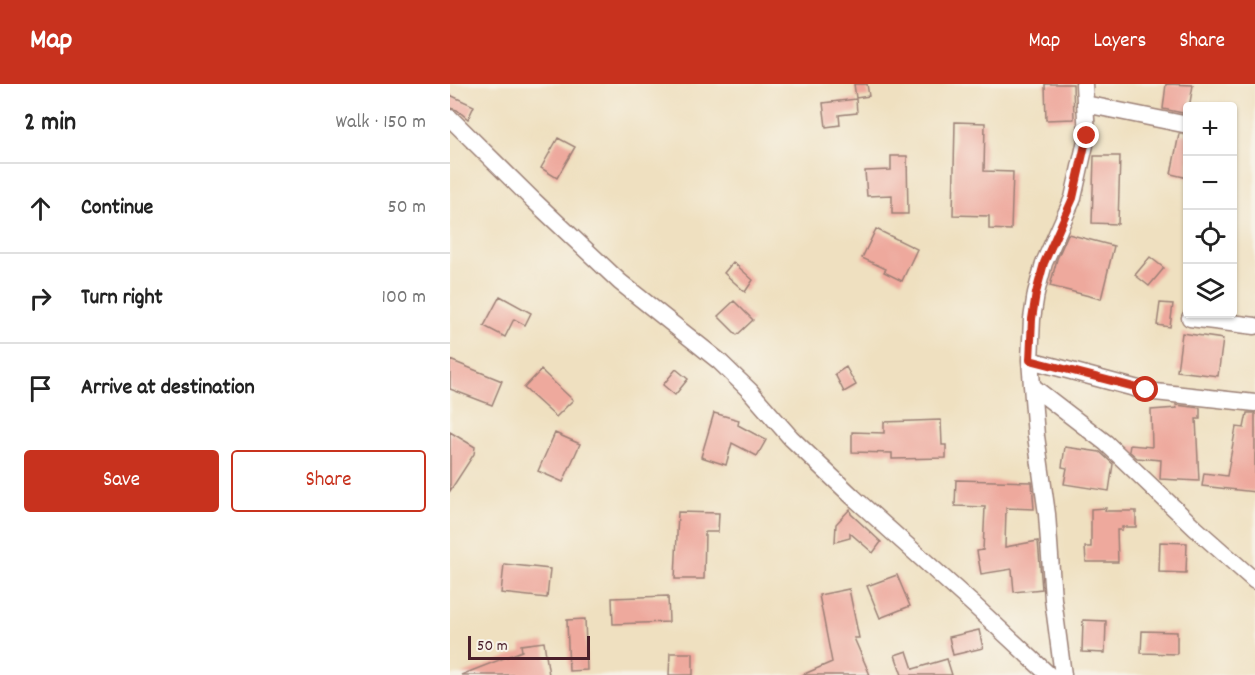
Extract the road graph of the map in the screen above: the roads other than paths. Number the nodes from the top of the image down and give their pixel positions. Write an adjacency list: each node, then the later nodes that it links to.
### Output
1 (1084, 84): 2 (street)
2 (1085, 104): 4 (street); 7 (street)
3 (450, 118): 11 (street)
4 (1183, 124)
5 (1190, 318): 6 (street)
6 (1255, 326)
7 (1030, 360): 8 (street); 9 (street)
8 (1032, 386): 10 (street); 12 (street)
9 (1255, 403)
10 (1255, 581)
11 (1048, 675)
12 (1063, 675)

